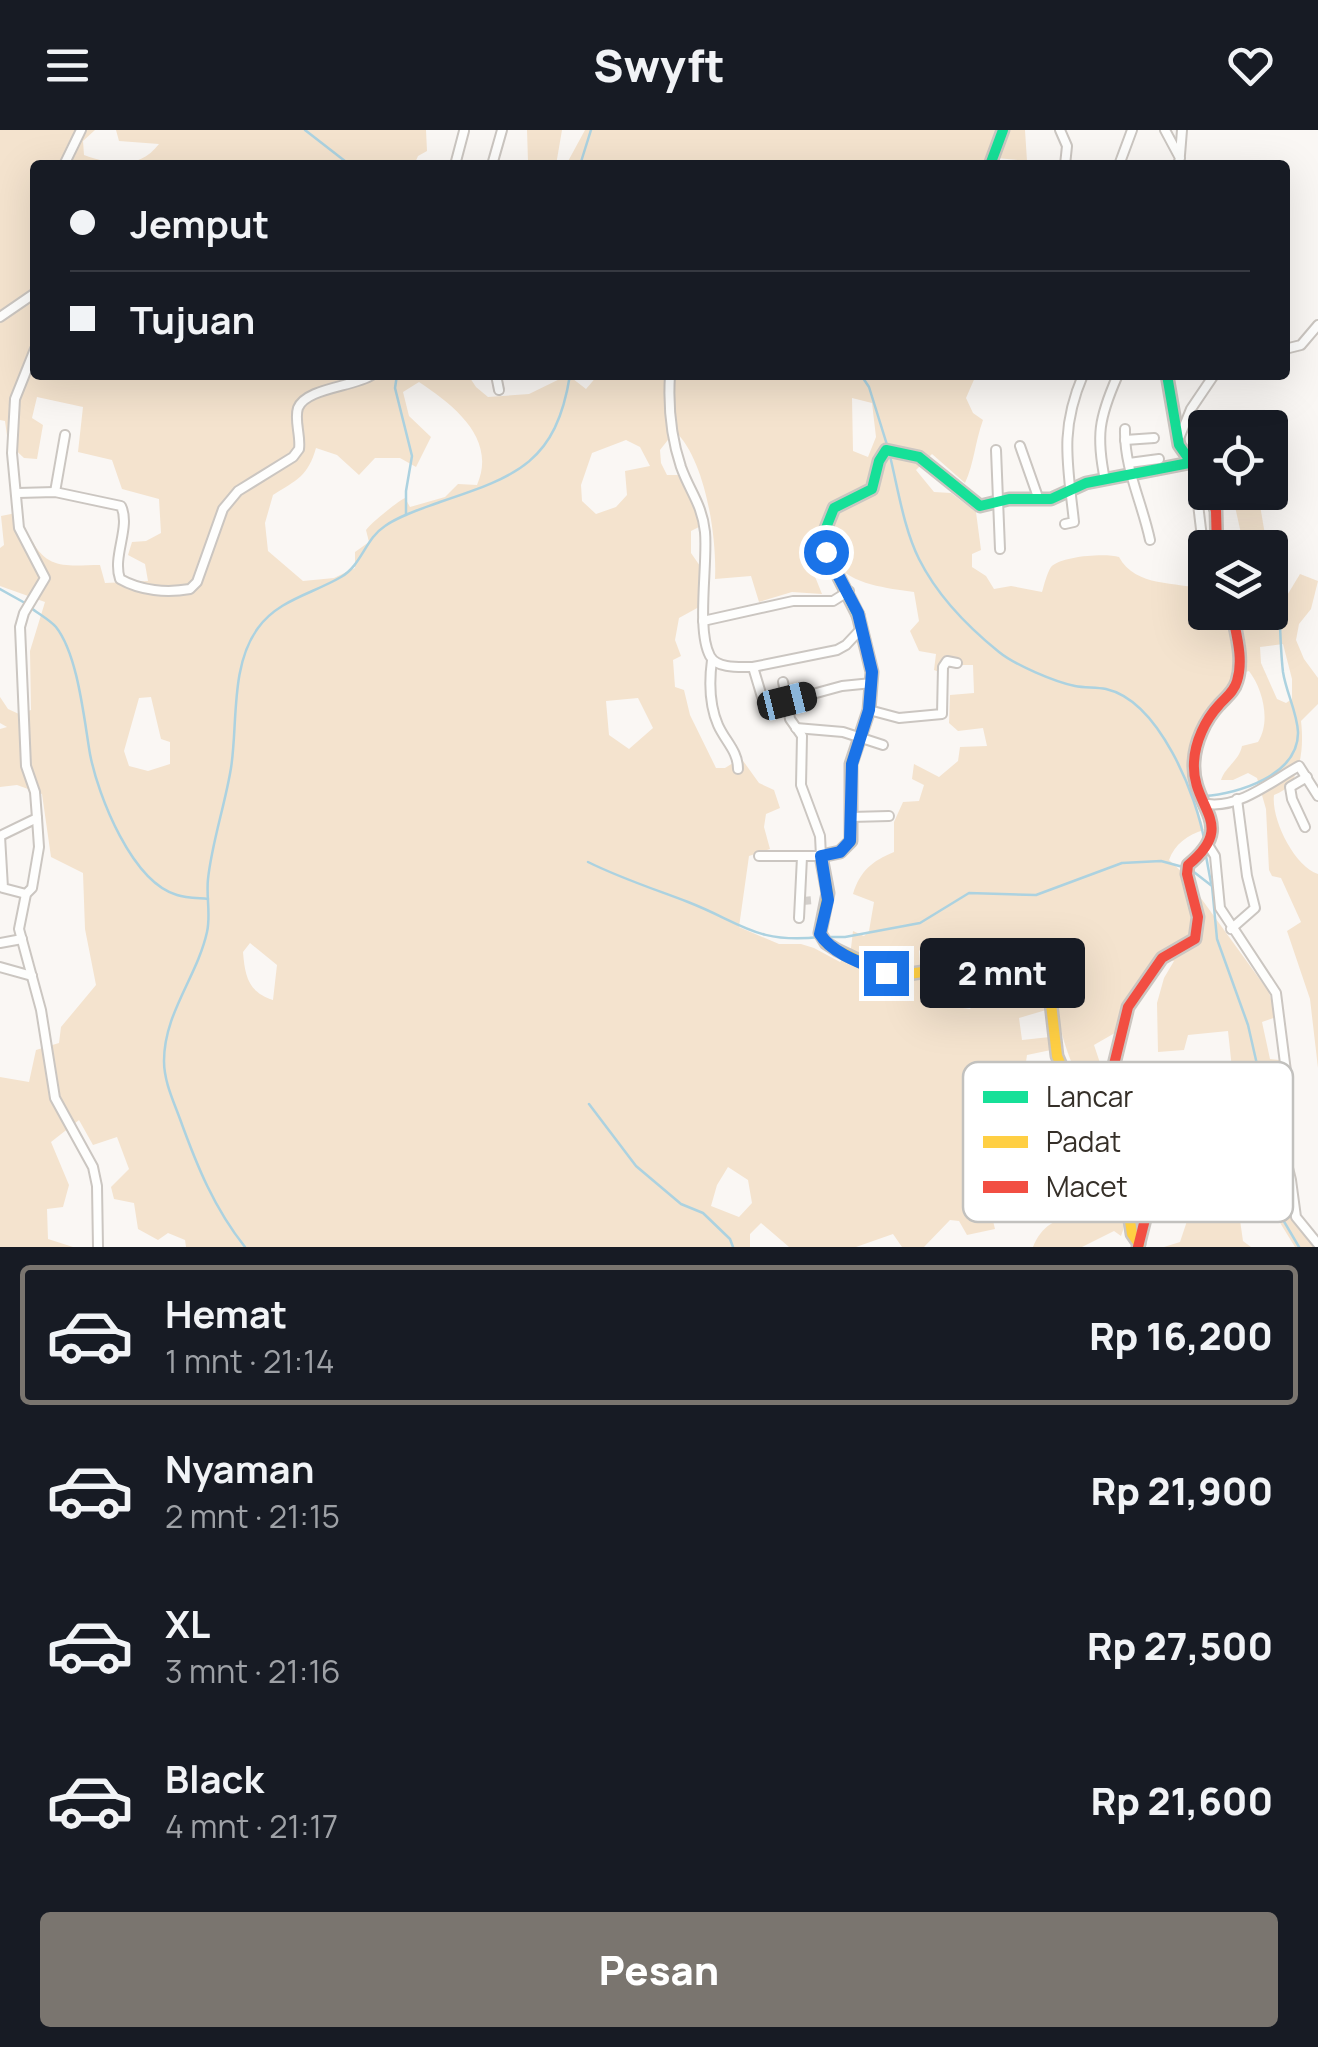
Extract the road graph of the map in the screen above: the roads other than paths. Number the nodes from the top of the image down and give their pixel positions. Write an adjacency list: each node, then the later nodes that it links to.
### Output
1 (81, 130): 9 (street)
2 (502, 130): 11 (street)
3 (1003, 130): 12 (street)
4 (1060, 130): 13 (street)
5 (1132, 130): 14 (street)
6 (1166, 130): 15 (street)
7 (1182, 130): 16 (street)
8 (464, 131): 10 (street)
9 (66, 160)
10 (457, 160)
11 (493, 160)
12 (992, 160)
13 (1066, 160)
14 (1121, 160)
15 (1179, 160)
16 (1179, 160)
17 (30, 296): 18 (street)
18 (0, 317)
19 (1318, 325): 20 (street)
20 (1290, 349)
21 (30, 362): 45 (street)
22 (362, 380): 43 (street)
23 (497, 380): 29 (street)
24 (670, 380): 52 (street)
25 (1081, 380): 44 (street)
26 (1116, 380): 42 (street)
27 (1168, 380): 34 (street)
28 (1211, 380): 34 (street)
29 (499, 390)
30 (1125, 429): 33 (street)
31 (65, 435): 43 (street)
32 (1154, 438): 33 (street)
33 (1125, 440): 39 (street)
34 (1179, 445): 38 (street)
35 (1020, 446): 46 (street)
36 (996, 450): 47 (street)
37 (1160, 459): 39 (street)
38 (1188, 460)
39 (1128, 463): 41 (street)
40 (1188, 466): 41 (street)
41 (1131, 477): 42 (street); 49 (street)
42 (1105, 480): 44 (street)
43 (55, 492): 45 (street)
44 (1068, 492): 46 (street); 48 (street)
45 (18, 493): 71 (street)
46 (1039, 500): 47 (street)
47 (998, 502): 50 (street); 51 (street)
48 (1064, 524)
49 (1150, 540)
50 (1000, 549)
51 (849, 591): 52 (street); 53 (street)
52 (704, 621): 55 (street)
53 (861, 628): 57 (street); 59 (street)
54 (1234, 630): 68 (street)
55 (712, 660): 57 (street); 65 (street)
56 (956, 663): 61 (street)
57 (753, 667): 60 (street)
58 (784, 682): 60 (street)
59 (872, 683): 60 (street); 61 (street)
60 (787, 701): 62 (street)
61 (869, 710): 63 (street)
62 (796, 728): 63 (street); 77 (street)
63 (859, 738): 64 (street); 72 (street)
64 (883, 746)
65 (738, 770)
66 (1307, 776): 67 (street); 69 (street); 73 (street)
67 (1318, 796)
68 (1206, 799): 69 (street); 75 (street)
69 (1237, 799): 83 (street)
70 (889, 816): 72 (street)
71 (37, 818): 74 (street); 79 (street)
72 (852, 818): 77 (street)
73 (1305, 827)
74 (0, 836): 79 (street)
75 (1205, 851): 83 (street); 89 (street)
76 (759, 856): 78 (street)
77 (821, 856): 78 (street); 81 (street)
78 (802, 857): 82 (street)
79 (26, 894): 84 (street)
80 (814, 900): 81 (street)
81 (828, 900): 88 (street)
82 (799, 918)
83 (1231, 929): 90 (street)
84 (22, 939): 85 (street); 87 (street)
85 (0, 943)
86 (0, 967): 87 (street)
87 (32, 976): 93 (street)
88 (1060, 1062)
89 (1115, 1062)
90 (1285, 1062)
91 (1293, 1195): 92 (street)
92 (1318, 1244)
93 (98, 1247)

